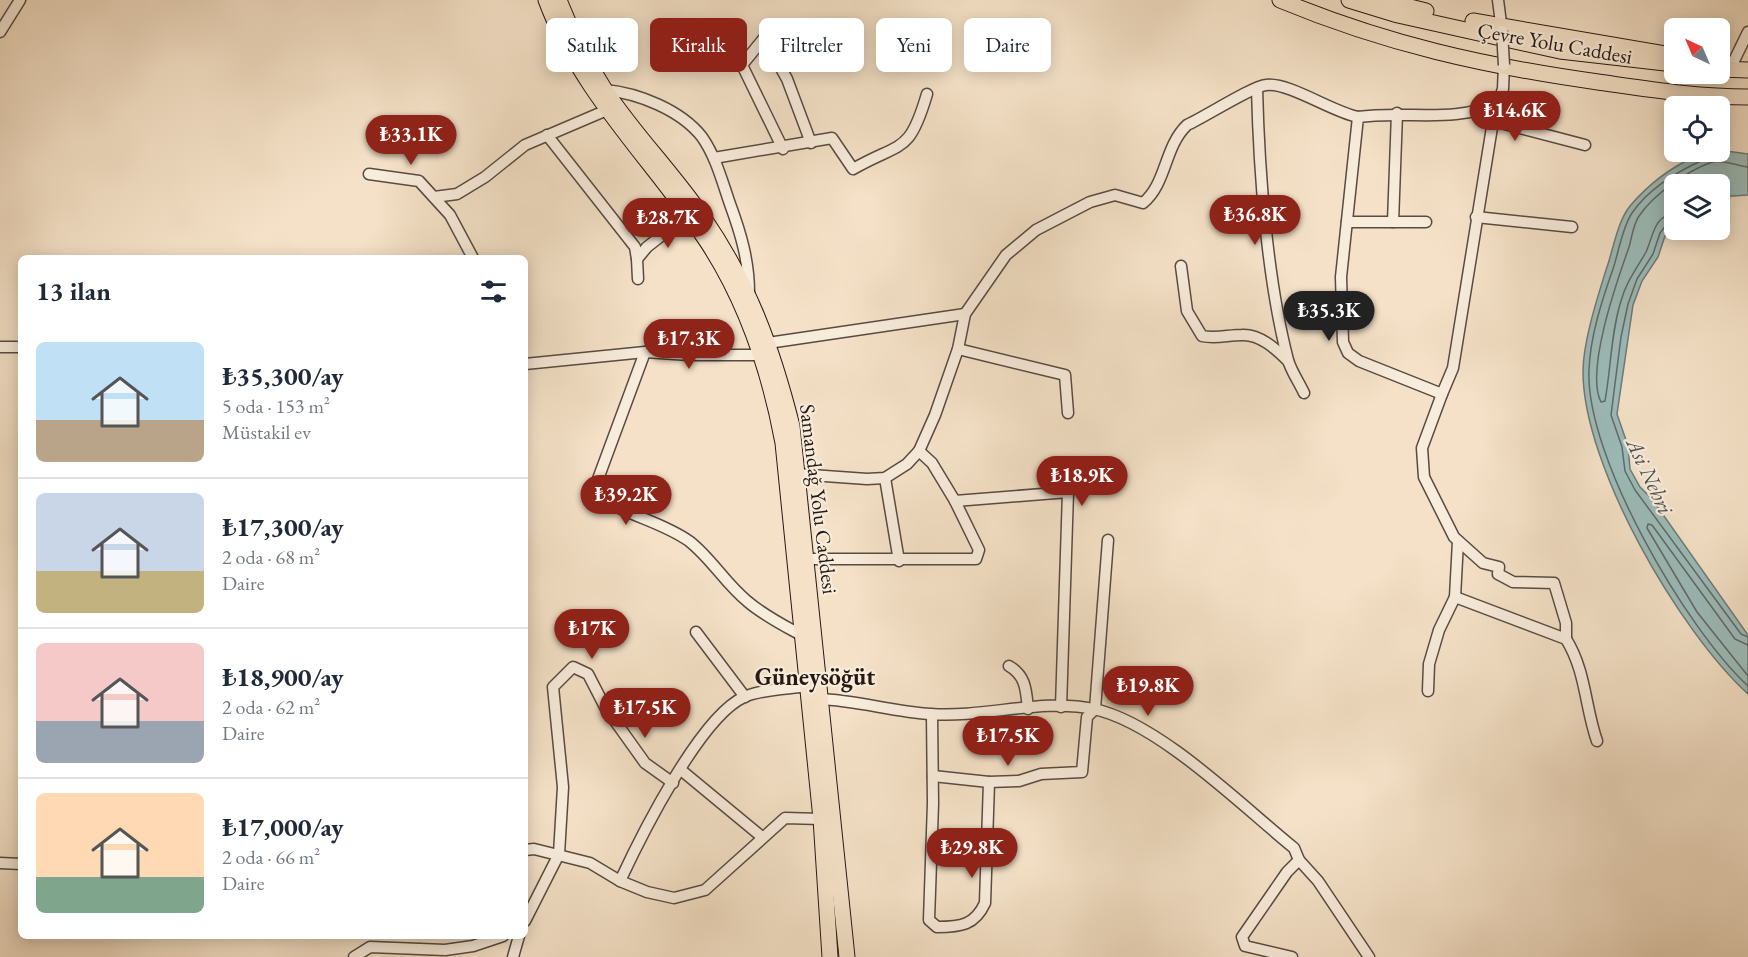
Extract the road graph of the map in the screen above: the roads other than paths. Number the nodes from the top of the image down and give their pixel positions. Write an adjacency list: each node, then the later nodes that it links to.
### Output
1 (20, 0): 10 (street)
2 (546, 0): 23 (highway, Samandağ Yolu Caddesi)
3 (559, 0): 19 (highway, Samandağ Yolu Caddesi)
4 (1280, 0): 15 (highway)
5 (1288, 0): 21 (highway, Çevre Yolu Caddesi)
6 (1349, 0): 14 (highway, Çevre Yolu Caddesi)
7 (1382, 0): 9 (highway)
8 (1498, 0): 9 (street)
9 (1502, 29): 12 (highway); 15 (street, bridge)
10 (0, 32)
11 (1748, 32): 13 (street)
12 (1664, 54)
13 (1730, 58)
14 (1664, 63)
15 (1504, 67): 21 (highway); 22 (street)
16 (1730, 69): 17 (highway)
17 (1748, 70)
18 (1257, 88): 25 (street); 45 (street); 51 (street)
19 (605, 90): 31 (street); 44 (highway, Samandağ Yolu Caddesi)
20 (927, 94): 28 (street)
21 (1748, 95)
22 (1498, 103): 24 (street); 26 (street)
23 (607, 110): 27 (street); 34 (highway, Samandağ Yolu Caddesi)
24 (1397, 113): 25 (street); 37 (street)
25 (1358, 117): 36 (street)
26 (1493, 121): 29 (street); 35 (street)
27 (548, 135): 33 (street); 41 (street)
28 (811, 143): 30 (street); 30 (street)
29 (1585, 145)
30 (783, 148): 31 (street)
31 (714, 158): 44 (street)
32 (369, 174): 33 (street)
33 (434, 197): 40 (street)
34 (688, 215): 41 (street); 48 (highway, Samandağ Yolu Caddesi)
35 (1476, 217): 39 (street); 54 (street)
36 (1347, 222): 37 (street); 54 (street)
37 (1393, 222): 38 (street)
38 (1426, 222)
39 (1572, 226)
40 (471, 255)
41 (637, 259): 43 (street)
42 (1181, 266): 51 (street)
43 (638, 279)
44 (749, 293): 48 (highway, Samandağ Yolu Caddesi)
45 (964, 314): 48 (street); 49 (street)
46 (0, 347): 47 (street)
47 (18, 347)
48 (765, 349): 50 (street); 57 (highway, Samandağ Yolu Caddesi); 66 (highway, Samandağ Yolu Caddesi)
49 (958, 349): 55 (street); 56 (street)
50 (645, 352): 52 (street); 66 (street)
51 (1288, 360): 53 (street)
52 (528, 363)
53 (1304, 393)
54 (1442, 394): 61 (street)
55 (1068, 413)
56 (919, 451): 58 (street); 59 (street)
57 (797, 474): 58 (street); 62 (highway, Samandağ Yolu Caddesi)
58 (885, 478): 63 (street)
59 (955, 501): 63 (street); 73 (street)
60 (1108, 540): 75 (street)
61 (1458, 541): 64 (street); 67 (street)
62 (807, 559): 63 (street); 72 (highway, Samandağ Yolu Caddesi)
63 (899, 561)
64 (1455, 597): 67 (street); 70 (street)
65 (696, 632): 71 (street)
66 (801, 636): 69 (highway, Samandağ Yolu Caddesi)
67 (1566, 639): 77 (street)
68 (1009, 666): 74 (street)
69 (807, 686): 71 (street); 82 (highway, Samandağ Yolu Caddesi)
70 (1428, 691)
71 (745, 697): 78 (street)
72 (819, 699): 76 (street); 96 (highway, Samandağ Yolu Caddesi)
73 (1061, 707): 74 (street); 75 (street)
74 (1028, 709): 76 (street)
75 (1095, 710): 80 (street); 86 (street)
76 (932, 715): 79 (street)
77 (1597, 741)
78 (681, 770): 81 (street); 83 (street)
79 (933, 776): 80 (street); 80 (street)
80 (989, 782)
81 (673, 783): 85 (street); 89 (street)
82 (821, 819): 83 (street); 95 (highway, Samandağ Yolu Caddesi)
83 (762, 837): 89 (street)
84 (528, 850): 85 (street)
85 (559, 854): 89 (street); 90 (street)
86 (1299, 860): 97 (street); 98 (street)
87 (0, 863): 88 (street)
88 (18, 864)
89 (620, 881)
90 (528, 915)
91 (494, 939): 93 (street)
92 (518, 939): 94 (street)
93 (354, 957)
94 (513, 957)
95 (830, 957)
96 (847, 957)
97 (1292, 957)
98 (1369, 957)

